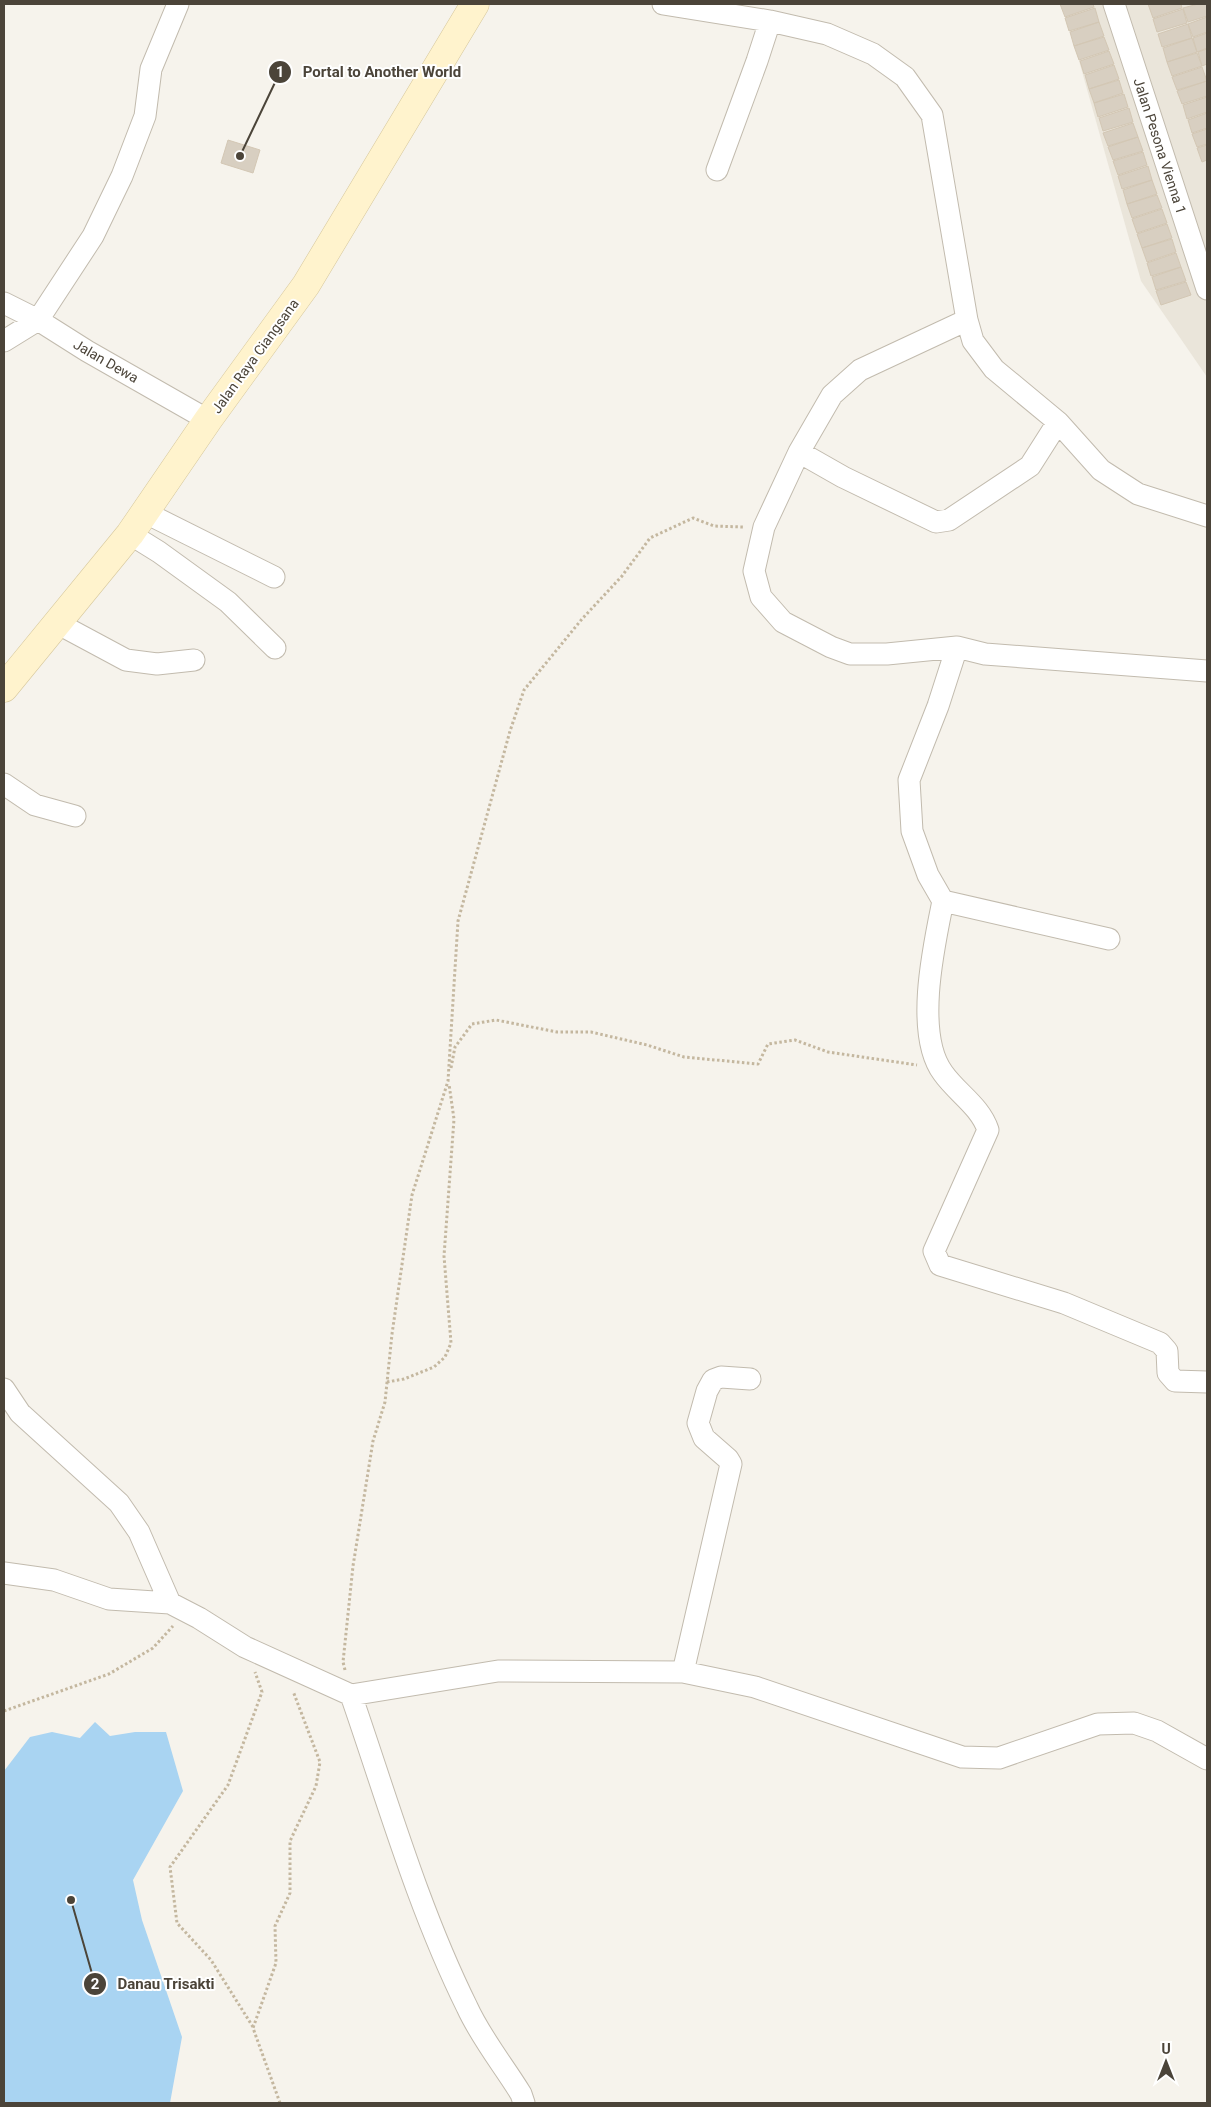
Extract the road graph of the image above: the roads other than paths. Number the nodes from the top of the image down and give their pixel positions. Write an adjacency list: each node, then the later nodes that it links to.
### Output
1 (475, 4): 12 (main road, Jalan Raya Ciangsana)
2 (662, 4): 5 (street)
3 (1114, 4): 7 (street, Jalan Pesona Vienna 1)
4 (171, 5): 9 (street)
5 (770, 21): 6 (street); 10 (street)
6 (717, 170)
7 (1207, 289)
8 (4, 303): 9 (street, Jalan Dewa)
9 (38, 320): 11 (street); 12 (street, Jalan Dewa)
10 (967, 320): 13 (street); 14 (street)
11 (4, 341)
12 (208, 420): 15 (main road, Jalan Raya Ciangsana)
13 (1058, 422): 14 (street); 16 (street)
14 (799, 452): 20 (street)
15 (146, 512): 17 (main road, Jalan Raya Ciangsana); 18 (street)
16 (1207, 516)
17 (130, 534): 19 (main road, Jalan Raya Ciangsana); 21 (street)
18 (274, 577)
19 (56, 623): 22 (street); 24 (main road, Jalan Raya Ciangsana)
20 (957, 647): 23 (street); 27 (street)
21 (275, 648)
22 (194, 660)
23 (1207, 671)
24 (4, 688)
25 (4, 784): 26 (street)
26 (75, 816)
27 (943, 901): 28 (street); 30 (street)
28 (1109, 938)
29 (750, 1380): 34 (street)
30 (1207, 1382)
31 (4, 1389): 33 (street)
32 (4, 1573): 33 (street)
33 (170, 1603): 35 (street)
34 (683, 1672): 35 (street); 36 (street)
35 (351, 1695): 37 (street)
36 (1207, 1758)
37 (524, 2103)

